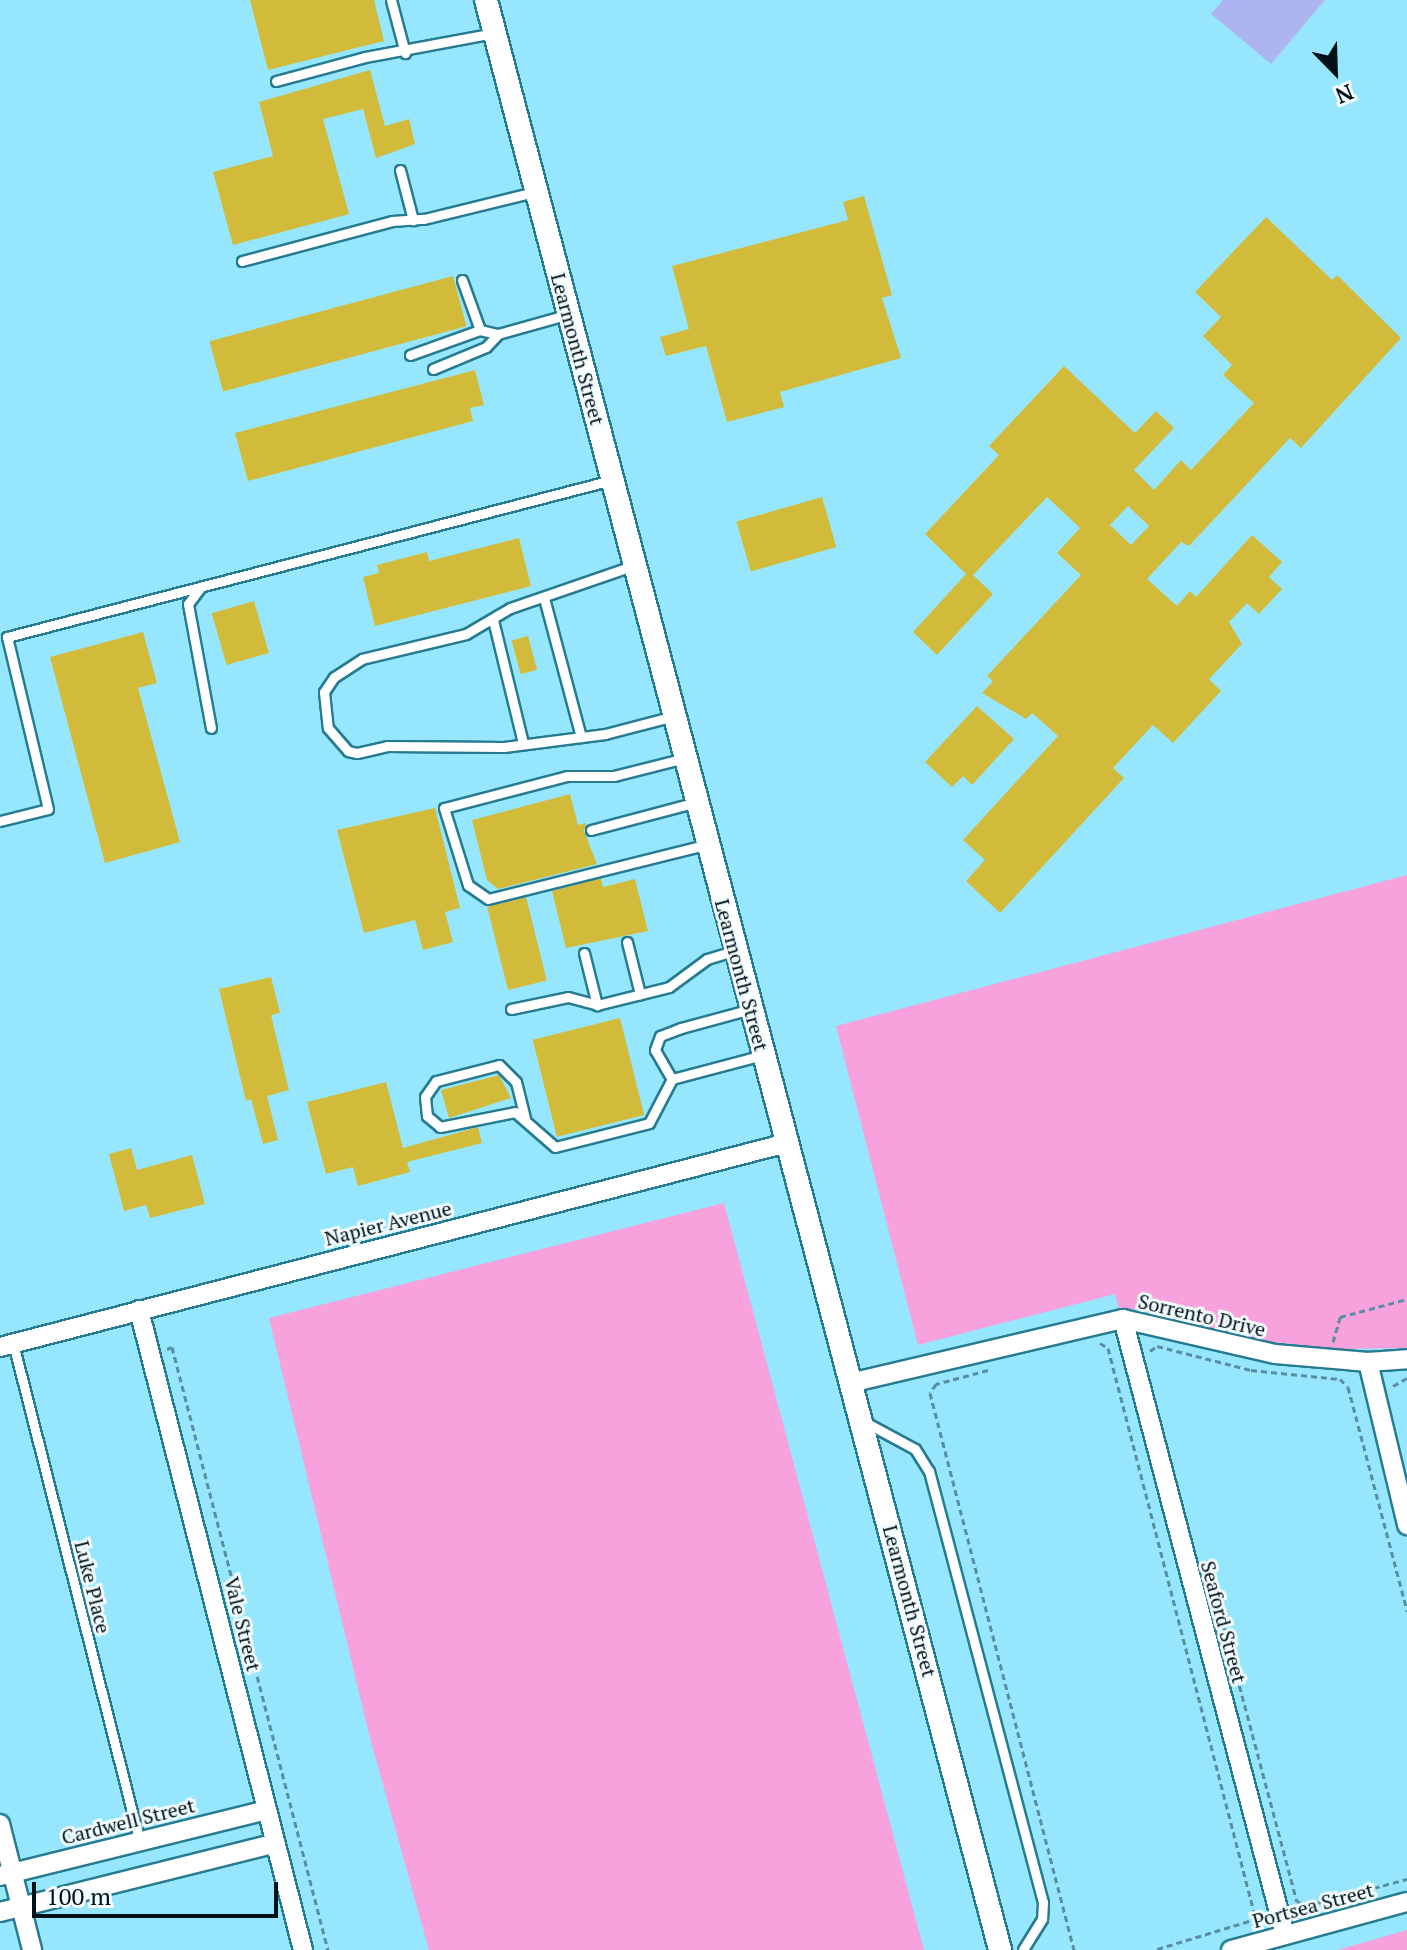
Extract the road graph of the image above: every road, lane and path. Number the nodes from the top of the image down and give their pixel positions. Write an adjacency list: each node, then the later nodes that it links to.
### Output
1 (391, 0): 4 (lane)
2 (486, 0): 3 (street, Learmonth Street)
3 (495, 33): 4 (lane); 7 (street, Learmonth Street)
4 (405, 53): 5 (lane)
5 (276, 81)
6 (400, 170): 8 (lane)
7 (536, 191): 8 (lane); 11 (street, Learmonth Street)
8 (413, 220): 9 (lane)
9 (242, 261)
10 (462, 280): 12 (lane)
11 (569, 314): 13 (lane); 16 (street, Learmonth Street)
12 (480, 330): 13 (lane); 14 (lane)
13 (498, 334): 15 (lane)
14 (410, 355)
15 (433, 369)
16 (612, 480): 17 (street, Learmonth Street); 18 (lane)
17 (635, 565): 19 (lane); 21 (street, Learmonth Street)
18 (203, 586): 22 (lane); 27 (lane)
19 (544, 598): 20 (lane); 23 (lane)
20 (493, 620): 24 (lane); 24 (lane)
21 (674, 716): 23 (lane); 25 (street, Learmonth Street)
22 (211, 728)
23 (581, 737): 24 (lane)
24 (523, 743)
25 (685, 758): 26 (street, Learmonth Street); 29 (lane)
26 (697, 802): 28 (lane); 29 (street, Learmonth Street)
27 (0, 821)
28 (591, 830)
29 (708, 844): 31 (street, Learmonth Street)
30 (627, 942): 33 (lane)
31 (736, 950): 33 (lane); 36 (street, Learmonth Street)
32 (584, 953): 34 (lane)
33 (640, 994): 34 (lane)
34 (597, 1005): 35 (lane)
35 (511, 1009)
36 (751, 1009): 37 (street, Learmonth Street); 38 (lane)
37 (763, 1055): 38 (lane); 40 (street, Learmonth Street)
38 (672, 1079): 39 (lane)
39 (525, 1118): 39 (lane)
40 (787, 1143): 42 (street, Napier Avenue); 53 (street, Learmonth Street)
41 (1407, 1299): 49 (path)
42 (139, 1310): 44 (street, Napier Avenue); 46 (street, Vale Street)
43 (1123, 1319): 49 (street, Sorrento Drive); 53 (street, Sorrento Drive); 68 (street, Seaford Street)
44 (6, 1345): 61 (lane, Luke Place)
45 (1108, 1348): 75 (path)
46 (150, 1353): 59 (street, Vale Street); 71 (path)
47 (1151, 1355): 58 (path)
48 (1407, 1359): 50 (street, Sorrento Drive)
49 (1333, 1360): 50 (street, Sorrento Drive)
50 (1368, 1362): 56 (street)
51 (1407, 1378): 52 (path)
52 (1398, 1379)
53 (850, 1383): 55 (street, Learmonth Street)
54 (930, 1393): 74 (path)
55 (863, 1421): 72 (street, Learmonth Street); 73 (lane)
56 (1407, 1525)
57 (1203, 1551): 64 (path)
58 (1407, 1611)
59 (267, 1810): 61 (street, Cardwell Street); 62 (street, Vale Street)
60 (0, 1824): 63 (street)
61 (139, 1839): 63 (street, Cardwell Street)
62 (276, 1843): 66 (street); 70 (street, Vale Street)
63 (6, 1874): 66 (street)
64 (1407, 1879)
65 (1407, 1902): 68 (street, Portsea Street)
66 (21, 1907): 67 (street); 69 (street)
67 (0, 1912)
68 (1285, 1935): 76 (street, Portsea Street)
69 (32, 1950)
70 (303, 1950)
71 (328, 1950)
72 (1000, 1950)
73 (1023, 1950)
74 (1074, 1950)
75 (1154, 1950)
76 (1231, 1950)

